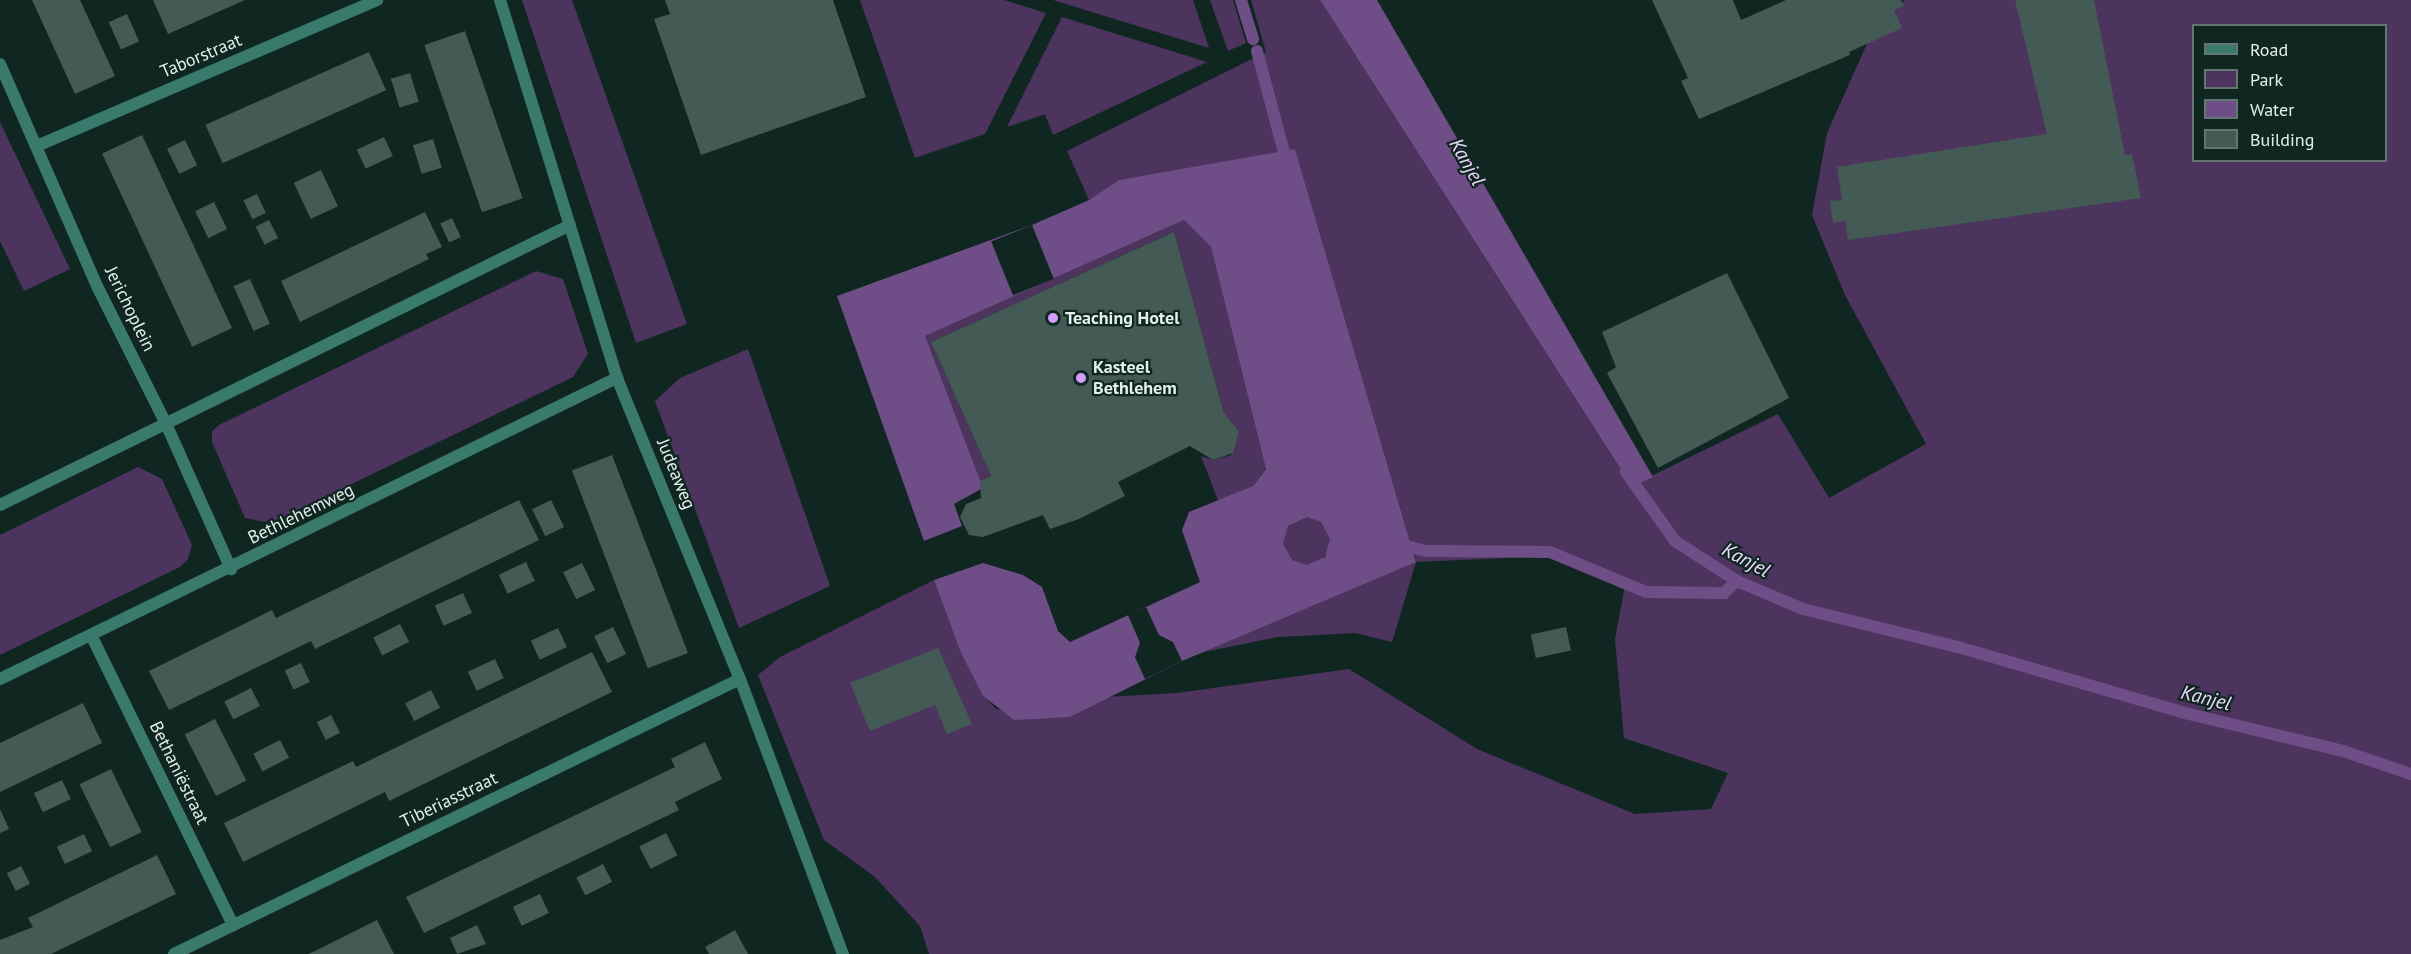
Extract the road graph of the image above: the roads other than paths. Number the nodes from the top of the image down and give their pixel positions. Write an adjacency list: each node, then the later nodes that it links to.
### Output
1 (377, 0): 4 (street, Taborstraat)
2 (500, 0): 5 (street, Judeaweg)
3 (0, 64): 4 (street, Jerichoplein)
4 (39, 145): 7 (street, Jerichoplein)
5 (570, 225): 6 (street, Judeaweg); 7 (street)
6 (617, 378): 9 (street, Bethlehemweg); 12 (street, Judeaweg)
7 (167, 426): 8 (street); 9 (street, Jerichoplein)
8 (0, 506)
9 (231, 569): 10 (street, Bethlehemweg)
10 (92, 637): 11 (street, Bethlehemweg); 13 (street, Bethaniëstraat)
11 (0, 679)
12 (740, 679): 13 (street, Tiberiasstraat); 15 (street, Judeaweg)
13 (233, 925): 14 (street, Tiberiasstraat)
14 (174, 954)
15 (843, 954)

